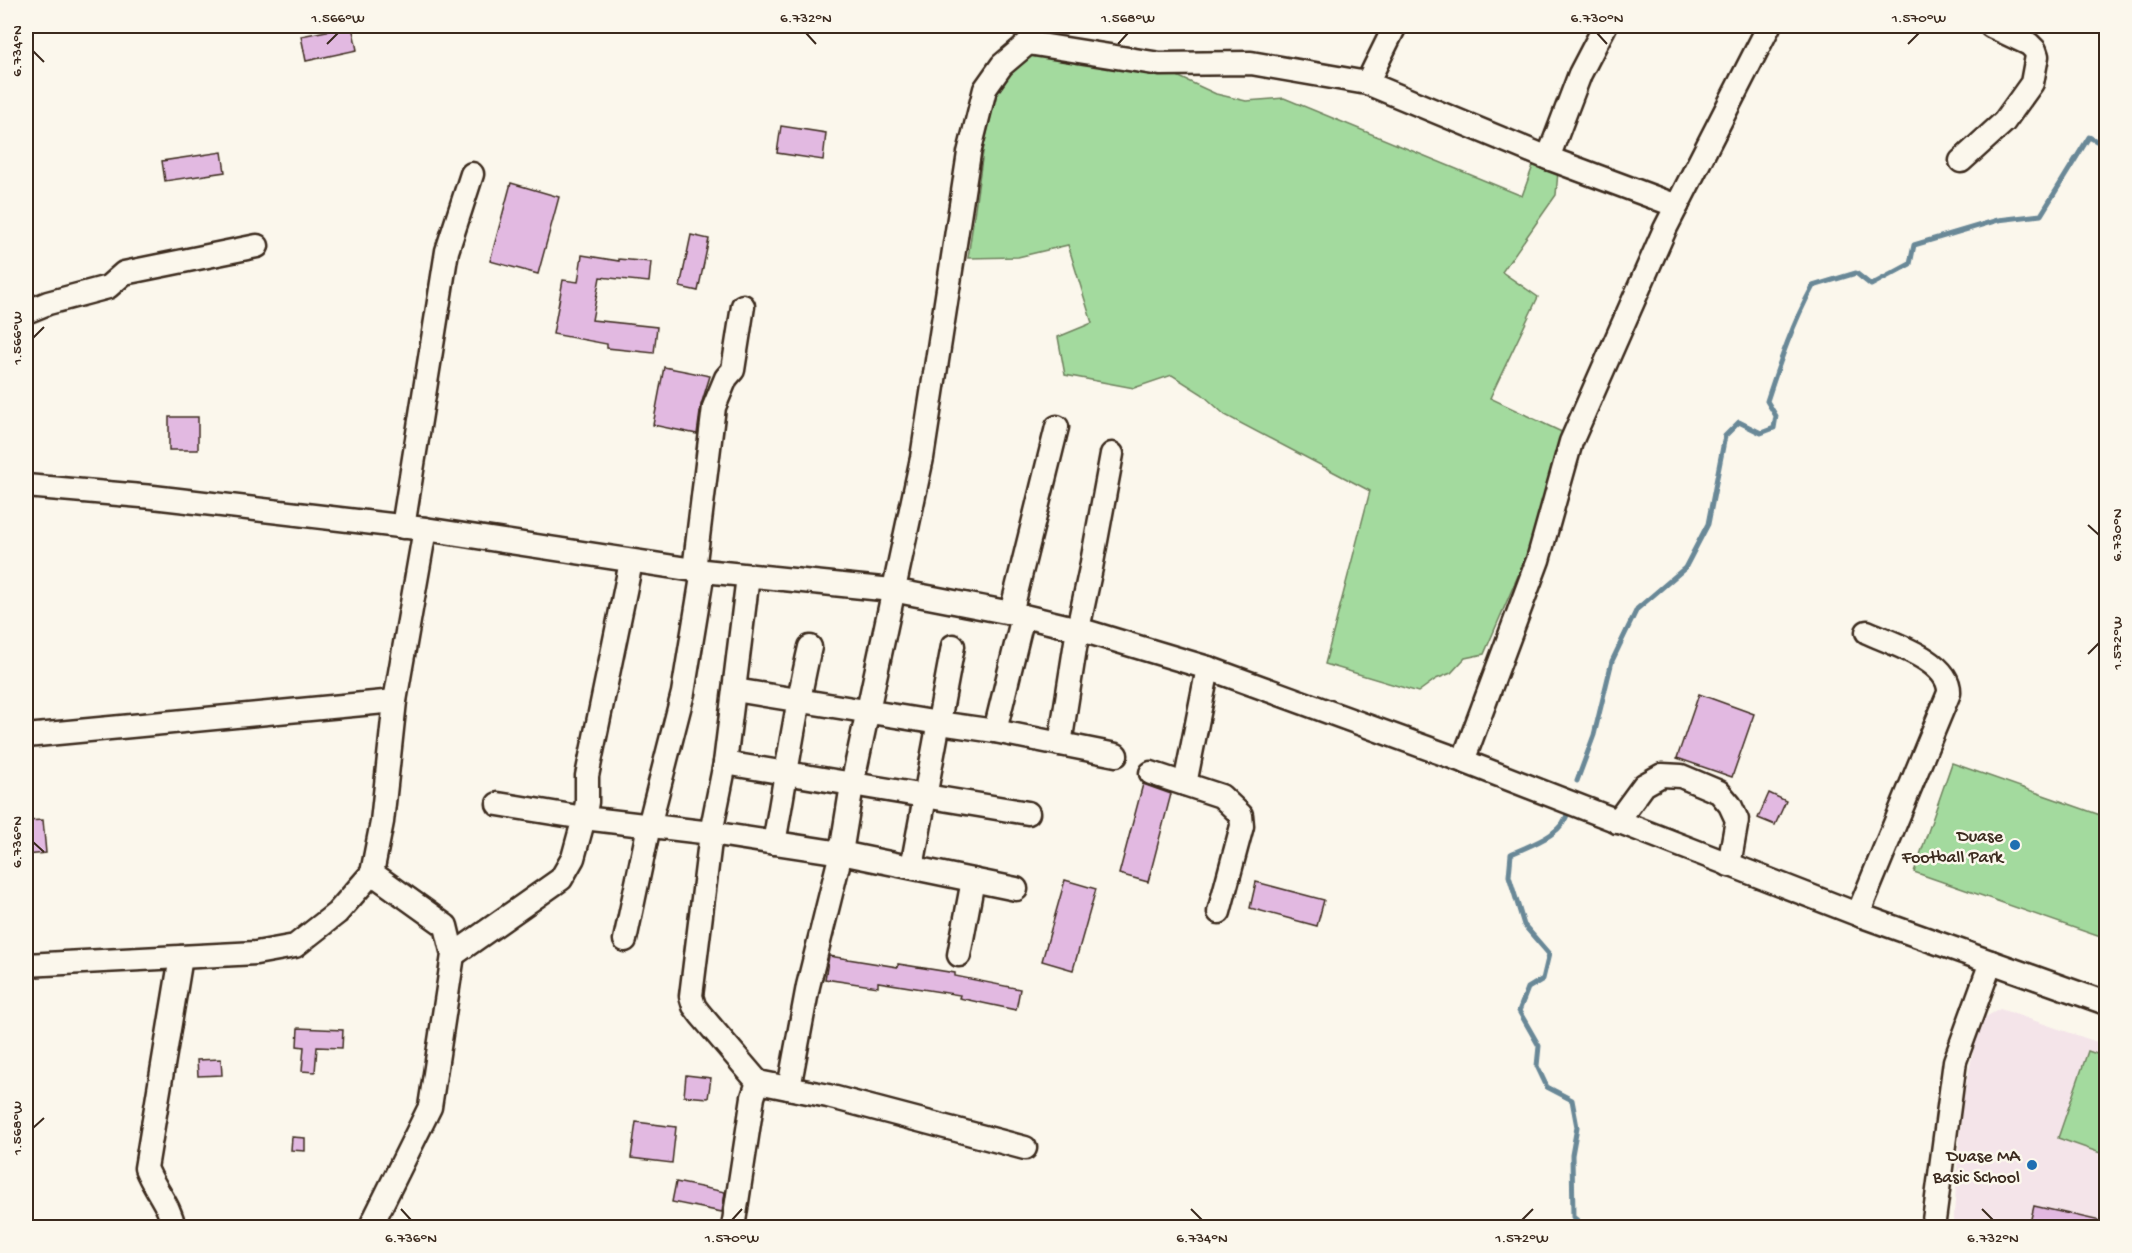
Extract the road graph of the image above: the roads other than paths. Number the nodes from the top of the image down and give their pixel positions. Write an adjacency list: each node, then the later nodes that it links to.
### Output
1 (1395, 26): 5 (street)
2 (1605, 26): 6 (street)
3 (1769, 26): 9 (street)
4 (1991, 26): 7 (street)
5 (1367, 83): 6 (street); 20 (street)
6 (1548, 158): 9 (street)
7 (1961, 161)
8 (472, 174): 16 (street)
9 (1677, 206): 36 (street)
10 (257, 246): 12 (street)
11 (743, 306): 18 (street)
12 (26, 312)
13 (1057, 427): 21 (street)
14 (1112, 454): 22 (street)
15 (26, 486): 16 (street)
16 (414, 528): 17 (street); 28 (street)
17 (631, 562): 18 (street); 45 (street)
18 (698, 571): 19 (street); 47 (street)
19 (748, 576): 20 (street); 27 (street)
20 (892, 590): 21 (street); 30 (street)
21 (1017, 614): 22 (street); 32 (street)
22 (1078, 629): 26 (street); 34 (street)
23 (1867, 632): 57 (street)
24 (810, 646): 29 (street)
25 (953, 646): 31 (street)
26 (1208, 668): 36 (street); 41 (street)
27 (735, 690): 29 (street); 37 (street)
28 (395, 700): 33 (street); 53 (street)
29 (798, 700): 30 (street); 38 (street)
30 (867, 712): 31 (street); 40 (street)
31 (939, 723): 32 (street); 42 (street)
32 (995, 731): 34 (street)
33 (26, 736)
34 (1060, 744): 35 (street)
35 (1116, 755)
36 (1463, 762): 46 (street)
37 (725, 763): 38 (street); 48 (street)
38 (787, 773): 40 (street); 49 (street)
39 (1151, 773): 41 (street)
40 (852, 784): 42 (street); 50 (street)
41 (1185, 784): 56 (street)
42 (926, 797): 44 (street); 52 (street)
43 (498, 804): 45 (street)
44 (1028, 813)
45 (584, 818): 47 (street); 59 (street)
46 (1617, 822): 51 (street); 51 (street)
47 (649, 826): 48 (street); 58 (street)
48 (711, 833): 49 (street); 65 (street)
49 (774, 843): 50 (street)
50 (842, 853): 52 (street); 66 (street)
51 (1729, 865): 57 (street)
52 (912, 867): 54 (street)
53 (372, 873): 59 (street); 61 (street)
54 (973, 880): 55 (street); 60 (street)
55 (1016, 889)
56 (1219, 912)
57 (1862, 916): 62 (street)
58 (625, 940)
59 (453, 955): 69 (street)
60 (959, 955)
61 (182, 957): 63 (street); 68 (street)
62 (1991, 962): 64 (street); 71 (street)
63 (26, 965)
64 (2106, 1003)
65 (758, 1082): 66 (street); 70 (street)
66 (789, 1088): 67 (street)
67 (1025, 1148)
68 (174, 1227)
69 (370, 1227)
70 (733, 1227)
71 (1933, 1227)

